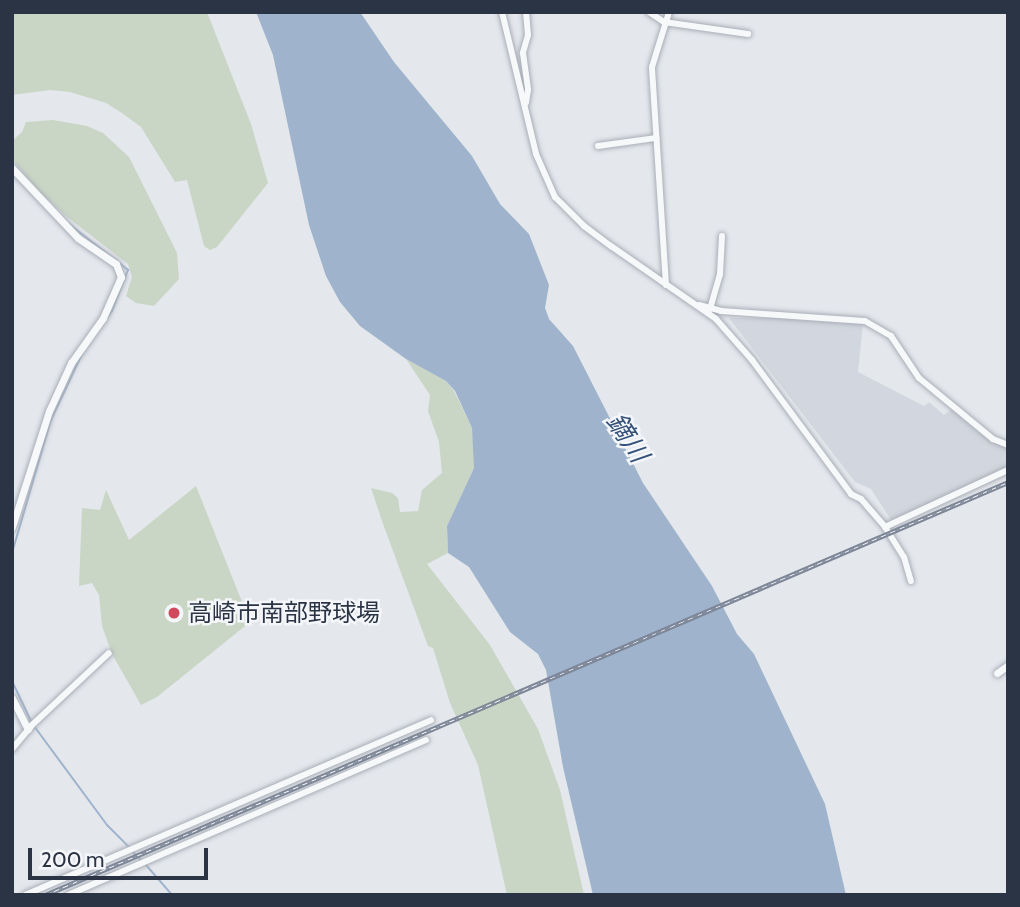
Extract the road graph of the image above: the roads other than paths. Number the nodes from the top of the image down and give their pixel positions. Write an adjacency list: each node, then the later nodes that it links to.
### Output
1 (502, 12): 7 (street)
2 (526, 12): 7 (street)
3 (649, 12): 5 (street)
4 (669, 12): 5 (street)
5 (664, 22): 6 (street); 8 (street)
6 (748, 34)
7 (525, 108): 12 (street)
8 (656, 138): 9 (street); 12 (street)
9 (598, 146)
10 (12, 168): 16 (street)
11 (722, 236): 13 (street)
12 (666, 285): 13 (street)
13 (709, 311): 14 (street); 17 (street)
14 (1008, 445)
15 (1008, 470): 17 (street)
16 (12, 527)
17 (885, 527): 18 (street)
18 (911, 581)
19 (108, 653): 24 (street)
20 (1008, 665): 21 (street)
21 (996, 673)
22 (12, 698): 24 (street)
23 (431, 720): 28 (street)
24 (28, 729): 26 (street)
25 (426, 740): 27 (street)
26 (12, 749)
27 (77, 893): 29 (street)
28 (25, 895)
29 (68, 895)

